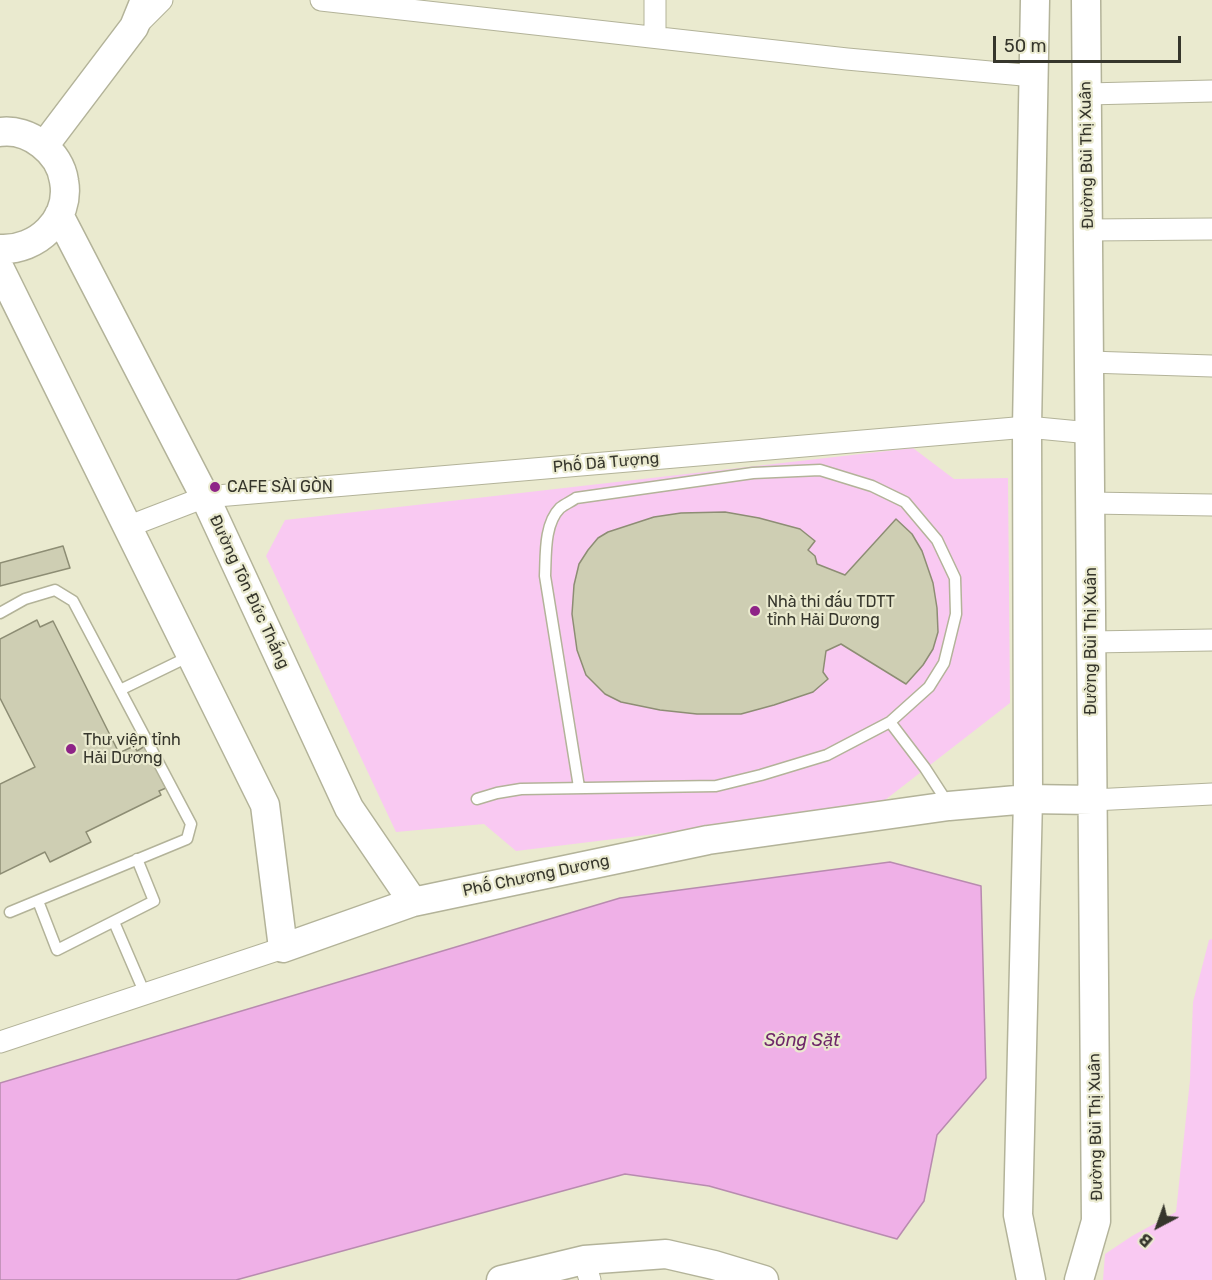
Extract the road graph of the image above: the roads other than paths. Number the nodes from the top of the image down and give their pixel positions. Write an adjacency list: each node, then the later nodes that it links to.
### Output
1 (146, 0): 7 (street)
2 (162, 0): 7 (street)
3 (321, 0): 8 (street)
4 (655, 0): 8 (street)
5 (1035, 0): 9 (street)
6 (1086, 0): 11 (street, Đường Bùi Thị Xuân)
7 (134, 27): 13 (street)
8 (655, 37): 9 (street)
9 (1034, 76): 21 (street)
10 (1212, 91): 11 (street)
11 (1087, 94): 16 (street, Đường Bùi Thị Xuân)
12 (3, 124): 13 (street)
13 (44, 146): 14 (street)
14 (59, 215): 17 (street); 23 (street, Đường Tôn Đức Thắng)
15 (1212, 229): 16 (street)
16 (1088, 230): 19 (street, Đường Bùi Thị Xuân)
17 (0, 249)
18 (0, 269): 26 (street)
19 (1089, 362): 20 (street); 22 (street, Đường Bùi Thị Xuân)
20 (1212, 366)
21 (1027, 427): 22 (street, Phố Dã Tượng); 23 (street, Phố Dã Tượng); 36 (street)
22 (1090, 433): 24 (street, Đường Bùi Thị Xuân)
23 (205, 498): 26 (street, Phố Dã Tượng); 41 (street, Đường Tôn Đức Thắng)
24 (1090, 503): 25 (street); 29 (street, Đường Bùi Thị Xuân)
25 (1212, 505)
26 (128, 527): 30 (street)
27 (0, 613): 31 (lane)
28 (1212, 640): 29 (street)
29 (1091, 642): 37 (street, Đường Bùi Thị Xuân)
30 (191, 655): 31 (lane); 44 (street)
31 (120, 690): 39 (lane)
32 (890, 722): 33 (lane); 33 (lane); 38 (lane)
33 (579, 787): 35 (lane)
34 (1212, 794): 37 (street)
35 (477, 799)
36 (1028, 799): 37 (street, Phố Chương Dương); 38 (street, Phố Chương Dương); 51 (street)
37 (1093, 800): 52 (street, Đường Bùi Thị Xuân)
38 (949, 806): 41 (street, Phố Chương Dương)
39 (138, 859): 40 (lane); 43 (lane)
40 (38, 901): 42 (lane); 43 (lane)
41 (413, 902): 44 (street, Phố Chương Dương)
42 (10, 912)
43 (114, 922): 45 (lane)
44 (283, 948): 45 (street, Phố Chương Dương)
45 (145, 994): 46 (street, Phố Chương Dương)
46 (0, 1042)
47 (587, 1270): 48 (street); 49 (street)
48 (715, 1272): 50 (street)
49 (501, 1280)
50 (764, 1280)
51 (1031, 1280)
52 (1079, 1280)

